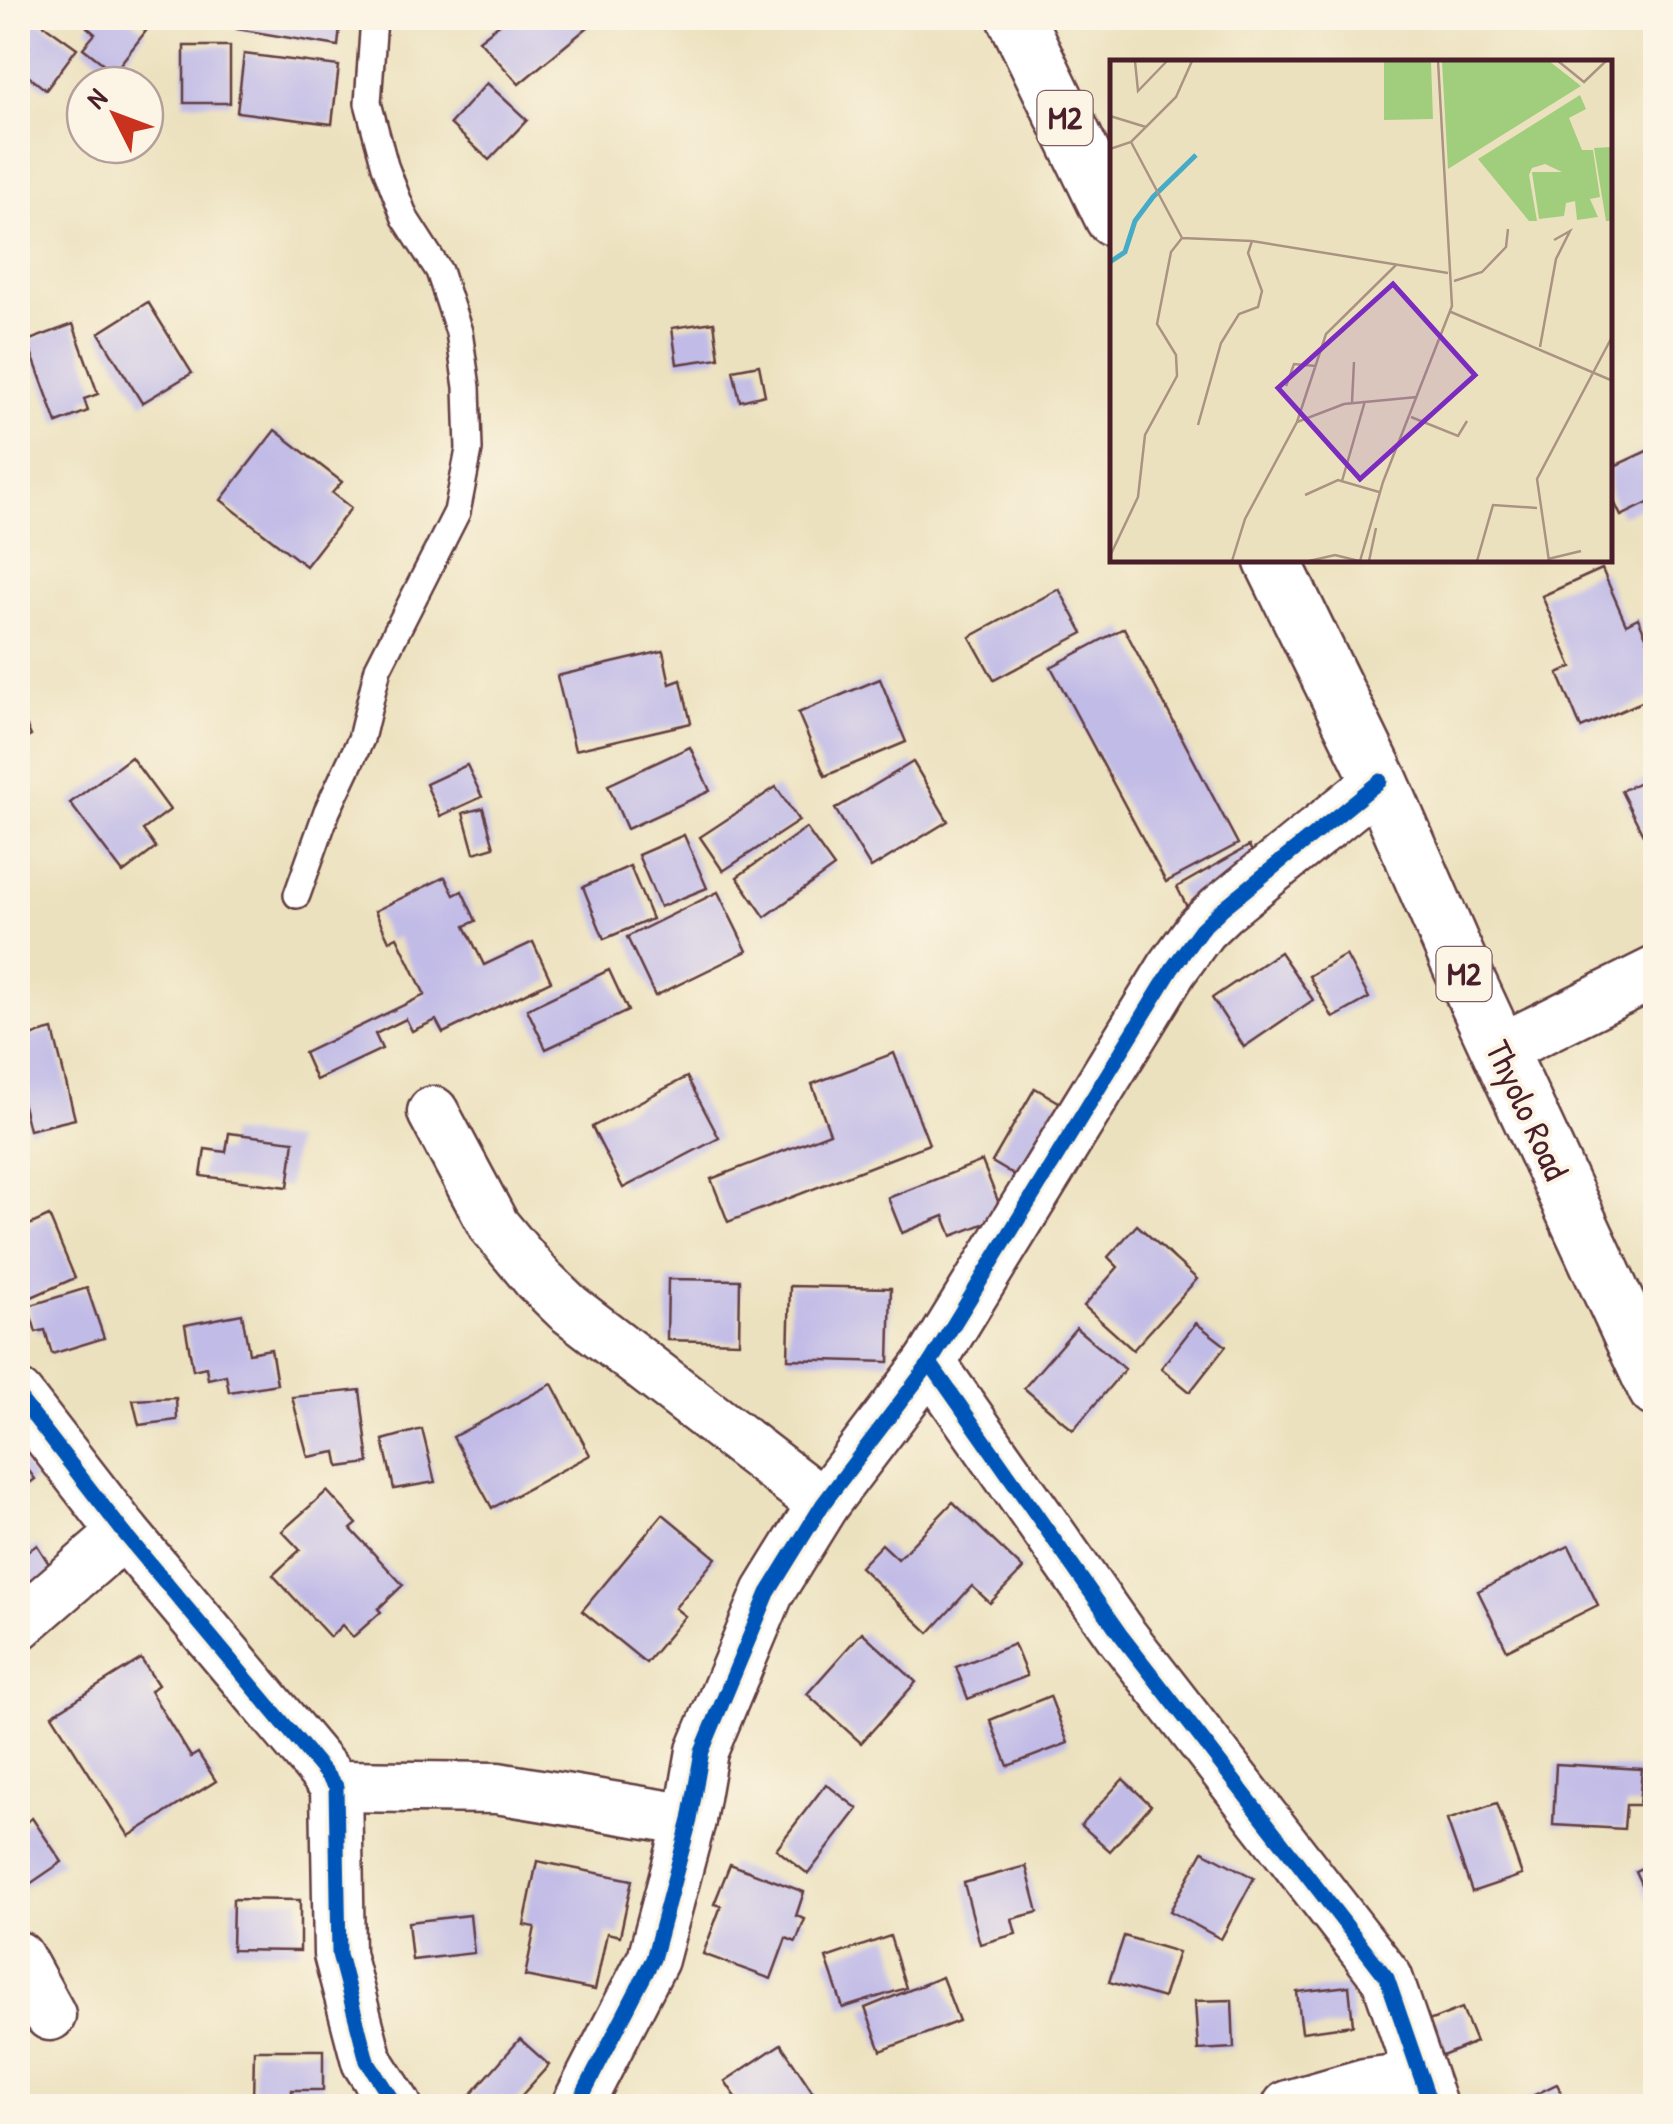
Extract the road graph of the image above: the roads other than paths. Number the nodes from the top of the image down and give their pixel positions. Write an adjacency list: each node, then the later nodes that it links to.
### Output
1 (374, 18): 6 (lane)
2 (1016, 18): 3 (highway, M2)
3 (1110, 212)
4 (1273, 562): 5 (highway, Thyolo Road / M2)
5 (1380, 781): 8 (highway, Thyolo Road / M2); 10 (street)
6 (297, 895)
7 (1656, 972): 8 (street)
8 (1499, 1050): 11 (highway, Thyolo Road / M2)
9 (433, 1112): 13 (street)
10 (930, 1363): 13 (street); 20 (street)
11 (1656, 1389)
12 (18, 1396): 14 (street)
13 (823, 1504): 17 (street)
14 (124, 1533): 15 (street); 16 (street)
15 (18, 1625)
16 (336, 1786): 17 (street); 21 (street)
17 (690, 1820): 22 (street)
18 (18, 1957): 19 (street)
19 (50, 2015)
20 (1424, 2092): 23 (street)
21 (396, 2106)
22 (578, 2106)
23 (1288, 2106)

